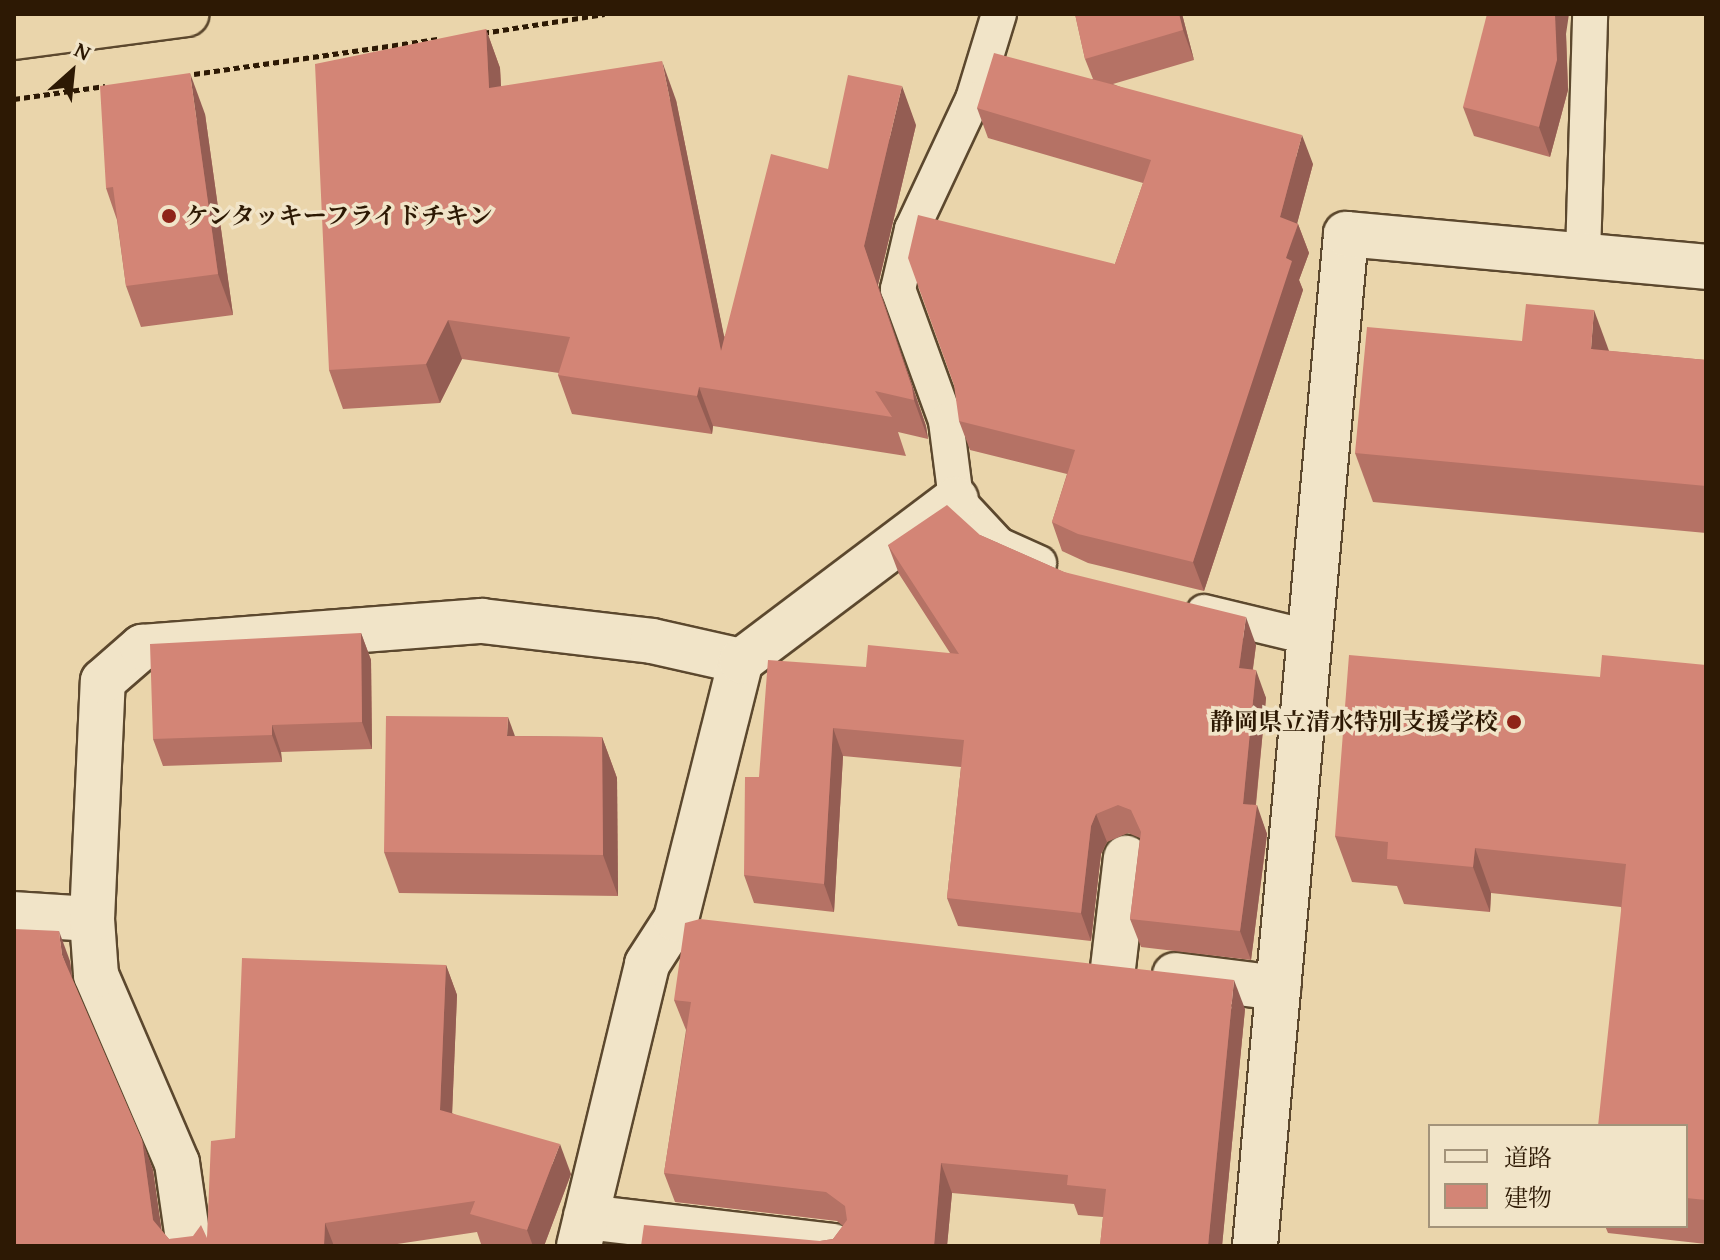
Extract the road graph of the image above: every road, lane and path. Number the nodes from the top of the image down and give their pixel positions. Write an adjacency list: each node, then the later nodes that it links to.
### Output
1 (186, 14): 6 (highway)
2 (605, 14): 5 (path)
3 (999, 14): 13 (lane)
4 (1590, 14): 11 (lane)
5 (473, 34)
6 (14, 37)
7 (457, 37): 8 (path)
8 (188, 75)
9 (109, 86): 10 (path)
10 (14, 99)
11 (1583, 256): 12 (street); 16 (street)
12 (1706, 267)
13 (956, 499): 14 (lane); 17 (street)
14 (1068, 576)
15 (1172, 604): 16 (lane)
16 (1308, 637): 25 (street)
17 (741, 661): 20 (street); 21 (street)
18 (1126, 858): 24 (street)
19 (14, 914): 20 (street)
20 (92, 919): 27 (street)
21 (676, 919): 22 (street); 26 (street)
22 (722, 924)
23 (1066, 963): 24 (street)
24 (1113, 968): 25 (street)
25 (1278, 988): 29 (street)
26 (583, 1232): 28 (street)
27 (189, 1246)
28 (833, 1246)
29 (1255, 1246)

